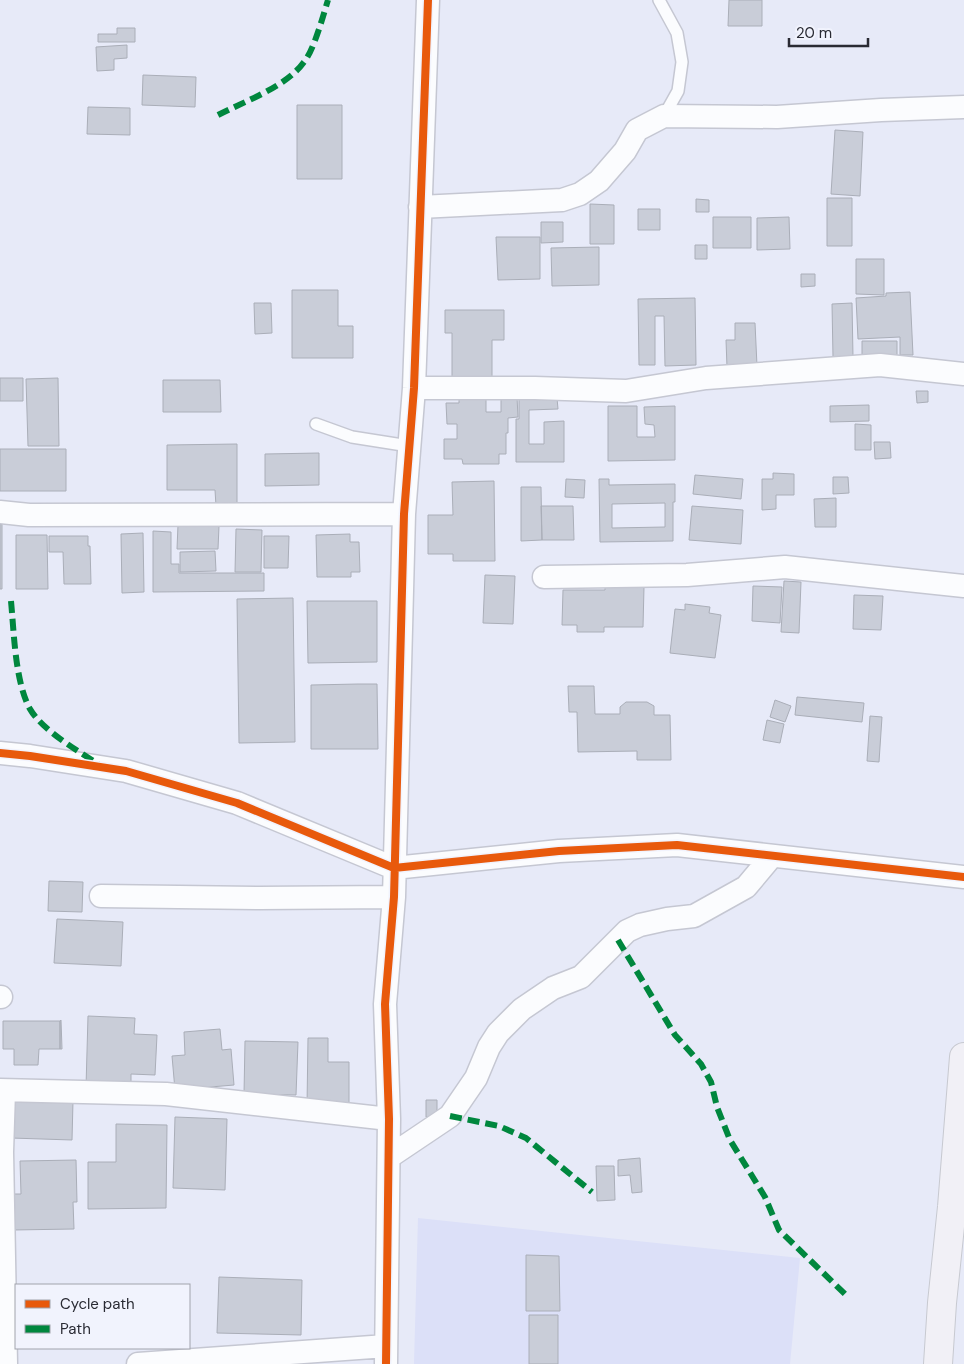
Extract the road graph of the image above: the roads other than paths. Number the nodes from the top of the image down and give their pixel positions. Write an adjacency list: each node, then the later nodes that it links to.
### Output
1 (428, 0): 5 (street)
2 (659, 0): 4 (lane)
3 (964, 107): 4 (street)
4 (664, 116): 5 (street)
5 (420, 207): 7 (street)
6 (964, 374): 7 (street)
7 (414, 388): 9 (street)
8 (316, 424): 9 (lane)
9 (409, 446): 11 (street)
10 (0, 512): 11 (street)
11 (404, 514): 16 (street)
12 (544, 577): 13 (street)
13 (964, 586)
14 (0, 754): 16 (street)
15 (772, 856): 16 (street); 17 (street); 23 (street)
16 (394, 868): 19 (street)
17 (964, 877)
18 (101, 896): 19 (street)
19 (394, 898): 22 (street)
20 (964, 1057): 24 (highway)
21 (2, 1090): 22 (street); 26 (street)
22 (389, 1119): 23 (street)
23 (388, 1157): 25 (street)
24 (958, 1207): 28 (highway)
25 (386, 1355): 27 (street)
26 (6, 1364)
27 (138, 1364)
28 (938, 1364)

